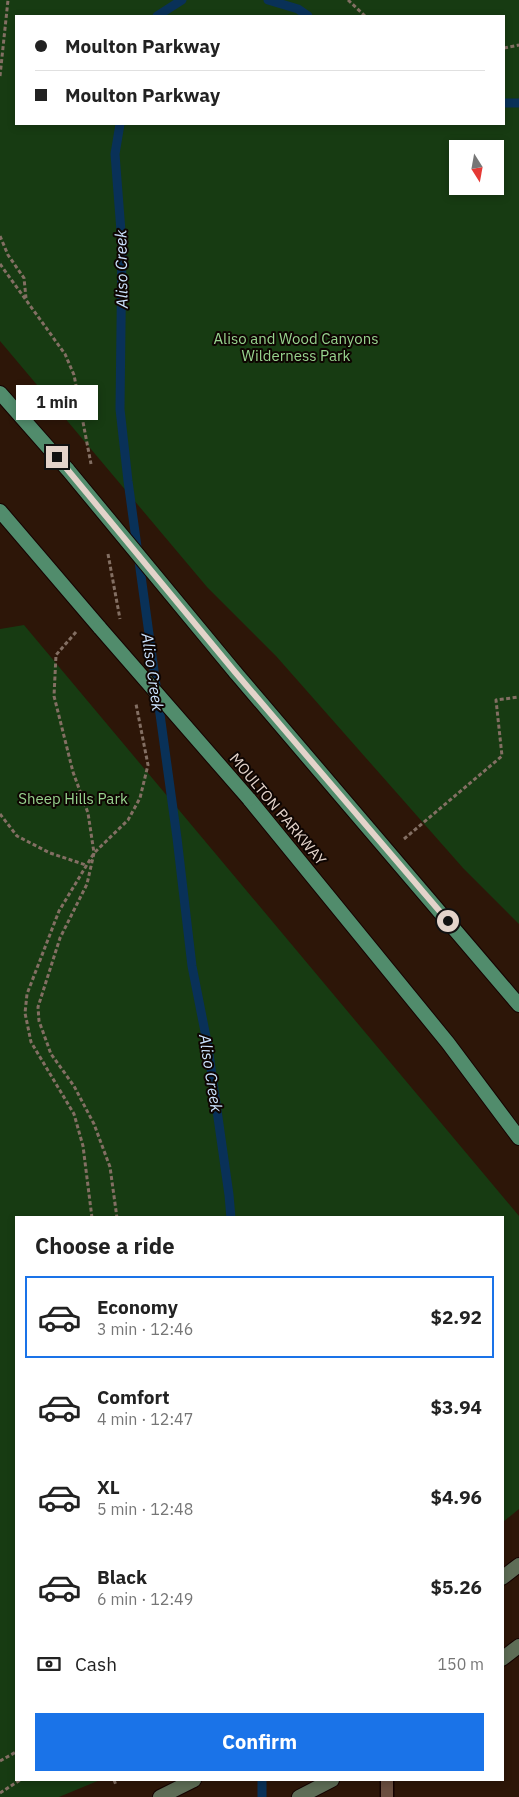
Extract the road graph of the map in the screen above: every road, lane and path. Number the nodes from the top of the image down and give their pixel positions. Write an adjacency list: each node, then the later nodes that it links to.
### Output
1 (8, 0): 6 (path)
2 (348, 0): 3 (path)
3 (364, 15)
4 (519, 45): 5 (path)
5 (505, 48)
6 (0, 76)
7 (0, 236): 9 (path)
8 (0, 264): 9 (path)
9 (26, 298): 11 (path)
10 (0, 393): 20 (main road, bridge)
11 (92, 468)
12 (0, 511): 14 (main road, MOULTON PARKWAY)
13 (106, 545): 15 (path)
14 (89, 616): 19 (path); 23 (main road, MOULTON PARKWAY, bridge)
15 (121, 622)
16 (519, 697): 20 (path)
17 (135, 698): 19 (path)
18 (0, 814): 21 (path)
19 (94, 852): 21 (path); 25 (path)
20 (388, 852): 22 (main road)
21 (86, 864): 24 (path)
22 (519, 1005)
23 (519, 1138)
24 (92, 1216)
25 (117, 1216)
26 (519, 1565): 27 (main road)
27 (504, 1576)
28 (519, 1646): 29 (main road)
29 (504, 1657)
30 (15, 1753): 31 (path)
31 (0, 1761)
32 (18, 1781): 38 (path)
33 (114, 1781): 37 (path)
34 (192, 1781): 39 (main road)
35 (330, 1781): 40 (main road)
36 (387, 1781): 41 (lane)
37 (116, 1785)
38 (0, 1793)
39 (160, 1797)
40 (299, 1797)
41 (387, 1797)

